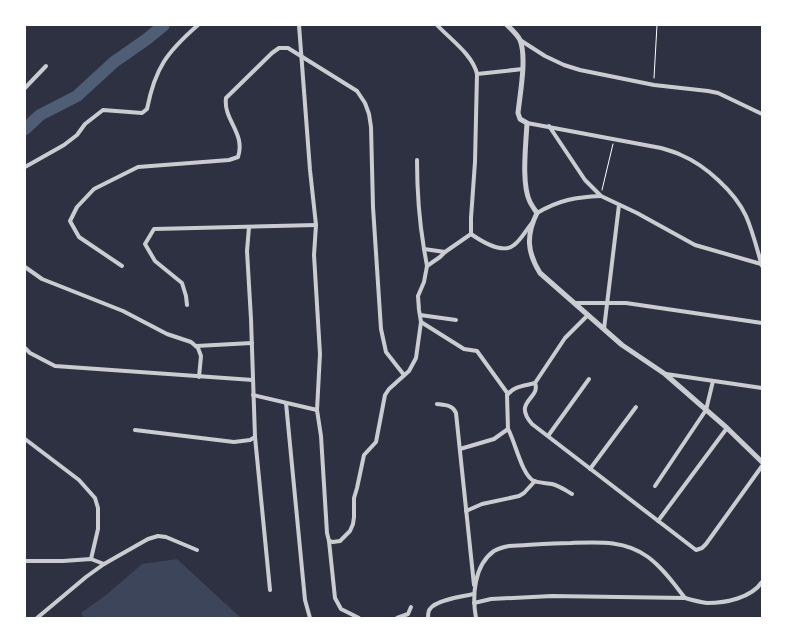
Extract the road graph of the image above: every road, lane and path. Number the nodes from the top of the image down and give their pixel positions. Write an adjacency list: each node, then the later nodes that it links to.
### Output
1 (198, 25): 18 (street)
2 (299, 25): 7 (street)
3 (437, 25): 10 (street)
4 (507, 25): 6 (street)
5 (657, 25): 11 (path)
6 (520, 40): 9 (street); 11 (street)
7 (302, 56): 23 (street); 29 (street); 45 (street)
8 (46, 66): 12 (street)
9 (523, 69): 10 (street); 14 (street)
10 (477, 74): 25 (street)
11 (654, 85): 13 (street)
12 (25, 88)
13 (762, 114)
14 (527, 123): 15 (street); 21 (street)
15 (548, 126): 16 (street); 19 (street)
16 (614, 139): 19 (path); 28 (street)
17 (417, 160): 26 (street)
18 (25, 167)
19 (601, 196): 20 (street); 21 (street)
20 (619, 205): 28 (street); 33 (street)
21 (537, 213): 22 (street)
22 (532, 223): 25 (street); 32 (street)
23 (316, 225): 24 (street); 57 (street)
24 (249, 227): 34 (street); 41 (street)
25 (471, 234): 27 (street)
26 (424, 249): 27 (street); 30 (street)
27 (445, 252): 30 (street)
28 (762, 265)
29 (122, 266)
30 (427, 266): 36 (street)
31 (25, 267): 42 (street)
32 (575, 303): 33 (street); 35 (street)
33 (607, 303): 39 (street); 40 (street)
34 (187, 305)
35 (588, 315): 40 (street); 50 (street)
36 (420, 316): 37 (street); 38 (street)
37 (456, 320)
38 (421, 322): 45 (street); 52 (street)
39 (762, 323)
40 (604, 329): 44 (street)
41 (252, 343): 42 (street); 48 (street)
42 (196, 346): 46 (street)
43 (25, 348): 46 (street)
44 (665, 374): 49 (street); 58 (street)
45 (404, 375): 74 (street)
46 (199, 377): 48 (street)
47 (589, 379): 62 (street)
48 (253, 380): 53 (street)
49 (713, 381): 51 (street); 58 (street)
50 (535, 383): 52 (street); 62 (street)
51 (762, 388)
52 (508, 394): 60 (street)
53 (254, 395): 54 (street); 63 (street)
54 (286, 403): 57 (street); 86 (street)
55 (437, 404): 65 (street)
56 (636, 407): 68 (street)
57 (317, 410): 74 (street)
58 (706, 410): 59 (street); 70 (street)
59 (727, 428): 66 (street); 73 (street)
60 (508, 429): 65 (street); 69 (street)
61 (135, 430): 63 (street)
62 (548, 436): 68 (street)
63 (255, 437): 80 (street)
64 (25, 439): 76 (street)
65 (460, 449): 72 (street)
66 (762, 462)
67 (762, 466): 73 (street)
68 (590, 469): 73 (street)
69 (535, 481): 71 (street); 72 (street)
70 (655, 486)
71 (572, 494)
72 (466, 511): 81 (street)
73 (658, 521)
74 (330, 541): 87 (street)
75 (197, 550): 78 (street)
76 (91, 559): 77 (street); 78 (street)
77 (25, 561)
78 (104, 564): 85 (street)
79 (762, 582): 82 (street)
80 (270, 590)
81 (474, 592): 82 (street); 83 (street); 89 (street)
82 (685, 598): 83 (street)
83 (474, 603): 90 (street)
84 (411, 607): 88 (street)
85 (37, 618)
86 (310, 618)
87 (359, 618)
88 (397, 618)
89 (428, 618)
90 (476, 618)

